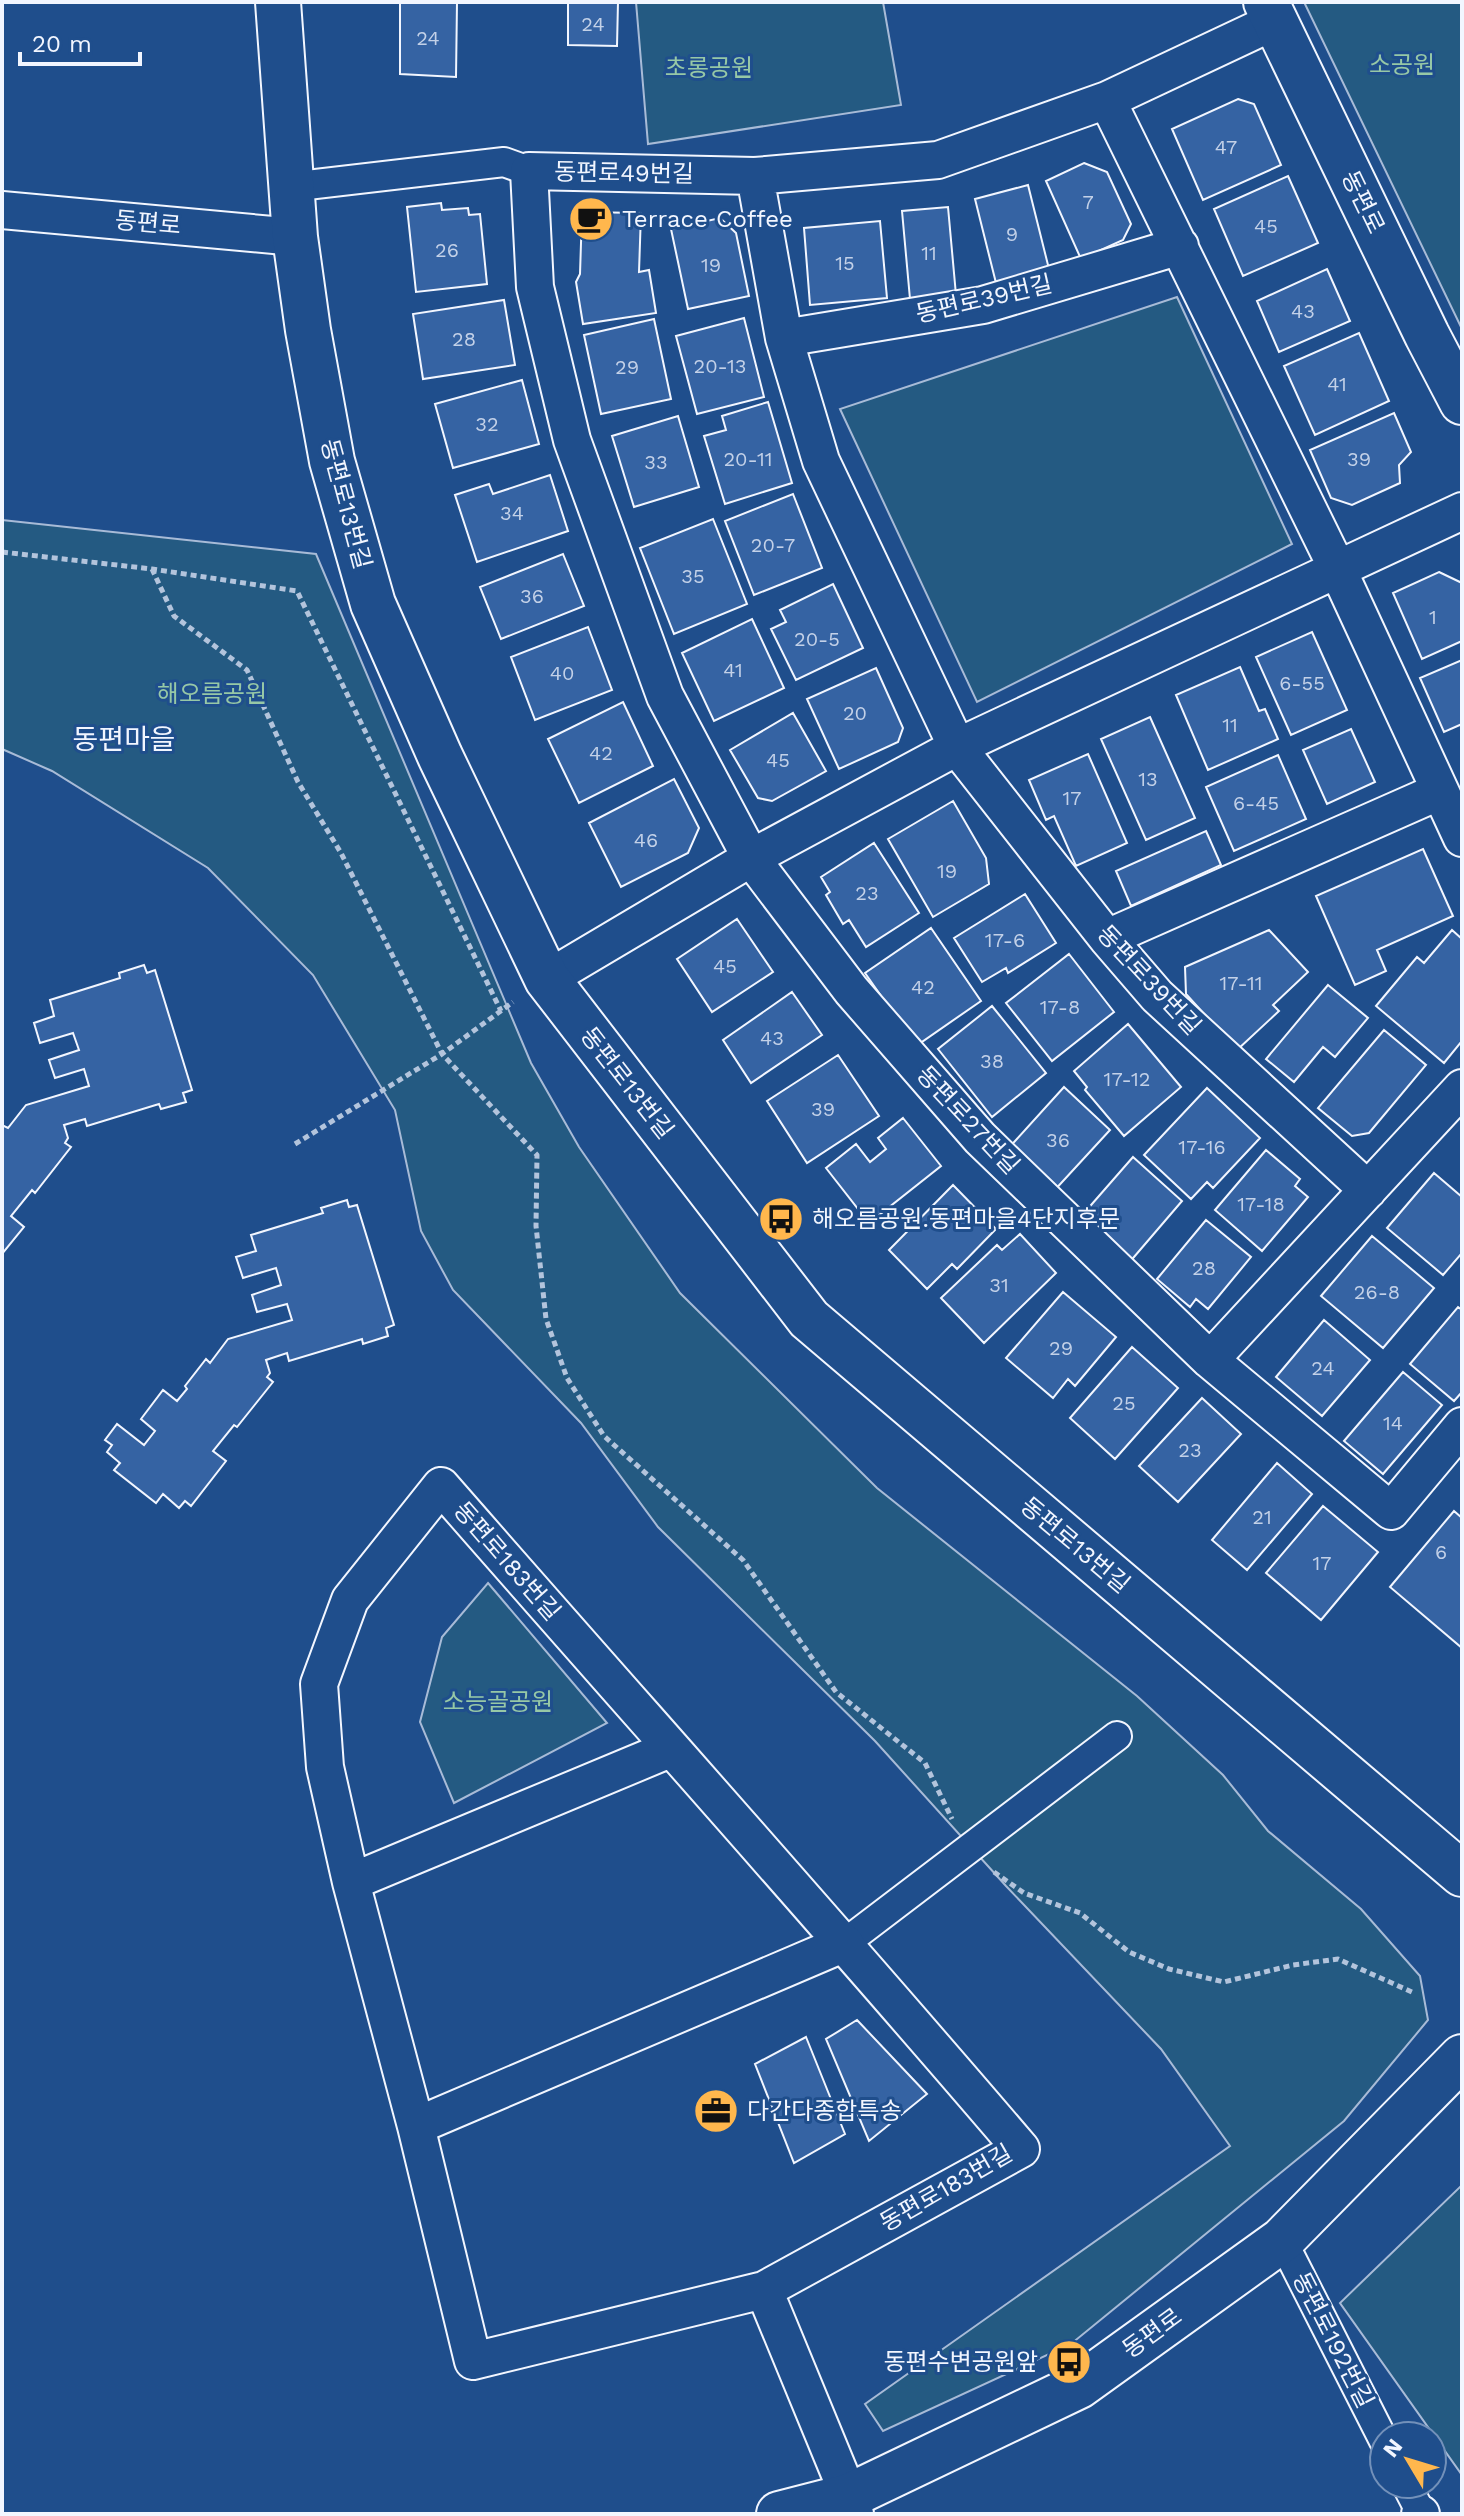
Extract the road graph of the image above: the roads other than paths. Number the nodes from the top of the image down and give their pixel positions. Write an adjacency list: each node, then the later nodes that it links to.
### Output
1 (278, 2): 6 (street, 동편로13번길)
2 (1271, 11): 3 (street, 동편로49번길); 11 (street, 동편로)
3 (1107, 100): 5 (street, 동편로49번길); 9 (street)
4 (529, 171): 5 (street, 동편로49번길); 6 (street); 17 (street, 동편로49번길)
5 (755, 176): 10 (street, 동편로39번길)
6 (290, 187): 8 (street, 동편로13번길)
7 (2, 210): 8 (street, 동편로)
8 (295, 237): 19 (street, 동편로13번길)
9 (1180, 246): 10 (street, 동편로39번길); 13 (street)
10 (784, 338): 14 (street, 동편로39번길)
11 (1462, 402)
12 (1462, 511): 13 (street)
13 (1337, 568): 14 (street); 15 (street)
14 (957, 747): 17 (street); 18 (street, 동편로39번길)
15 (1440, 791): 16 (street); 18 (street)
16 (1462, 838)
17 (751, 858): 19 (street); 22 (street, 동편로27번길)
18 (1107, 938): 21 (street, 동편로39번길)
19 (547, 979): 26 (street, 동편로13번길)
20 (1462, 1088): 21 (street)
21 (1368, 1190): 22 (street)
22 (1210, 1360): 23 (street, 동편로27번길)
23 (1462, 1426)
24 (1117, 1736): 28 (street)
25 (670, 1749): 27 (street); 27 (street, 동편로183번길); 28 (street, 동편로183번길)
26 (1462, 1874)
27 (351, 1882): 30 (street, 동편로183번길)
28 (845, 1943): 30 (street); 32 (street, 동편로183번길)
29 (1462, 2057): 31 (street, 동편로)
30 (416, 2126): 32 (street, 동편로183번길)
31 (1282, 2240): 33 (street, 동편로192번길); 34 (street, 동편로)
32 (764, 2290): 34 (street)
33 (1373, 2420)
34 (852, 2505): 35 (street, 동편로)
35 (779, 2514)

